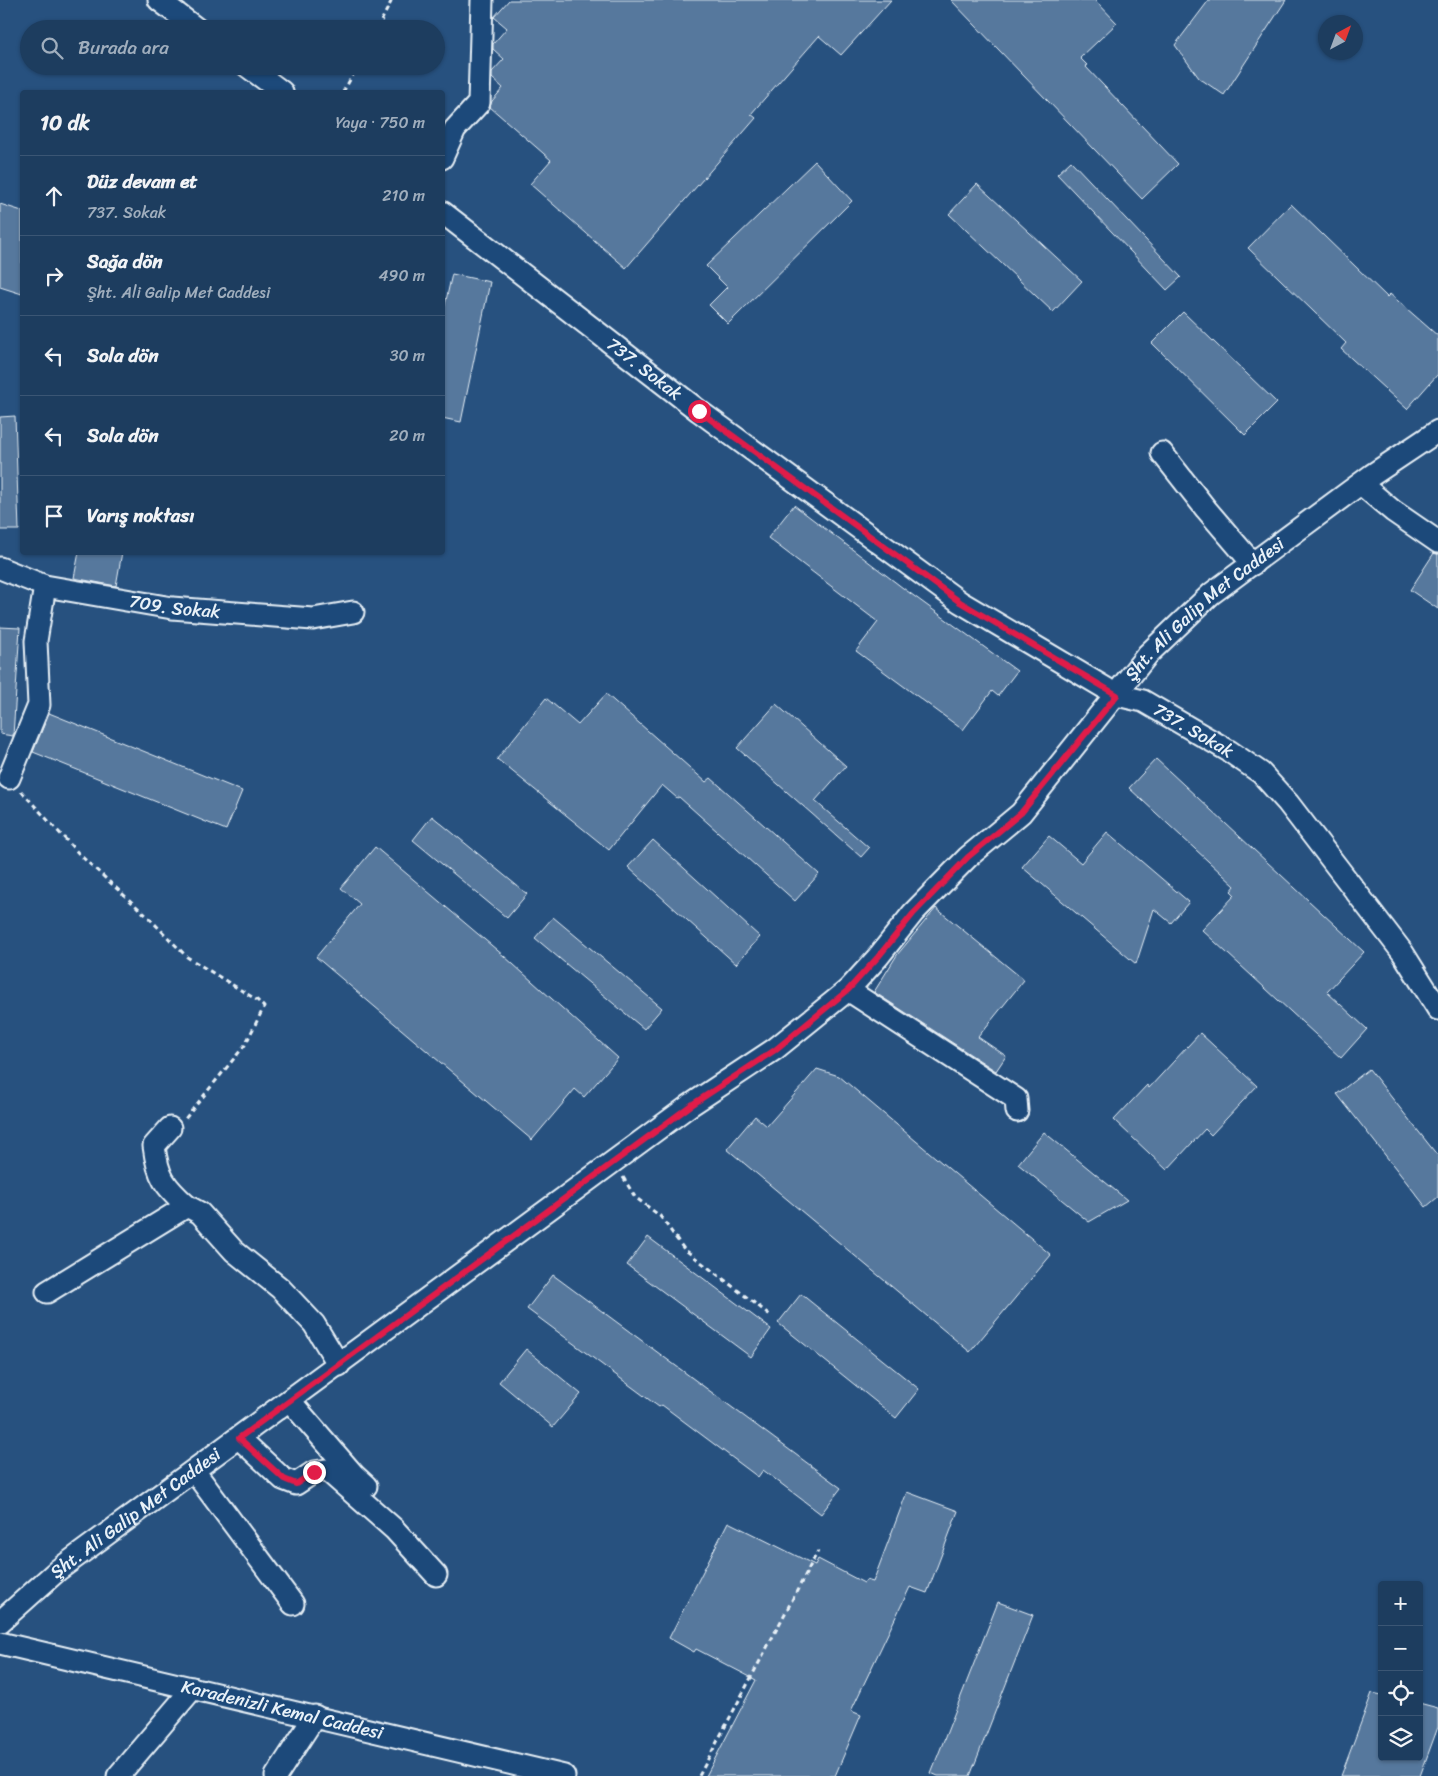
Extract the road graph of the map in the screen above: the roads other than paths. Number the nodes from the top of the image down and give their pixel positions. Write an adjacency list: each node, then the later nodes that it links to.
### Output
1 (159, 0): 3 (street)
2 (482, 0): 6 (street)
3 (185, 20)
4 (259, 75): 5 (street)
5 (279, 90)
6 (445, 151)
7 (445, 214): 16 (street, 737. Sokak)
8 (1438, 431): 10 (street, Şht. Ali Galip Met Caddesi)
9 (1162, 453): 12 (street)
10 (1361, 484): 11 (street); 12 (street, Şht. Ali Galip Met Caddesi)
11 (1438, 542)
12 (1253, 564): 16 (street, Şht. Ali Galip Met Caddesi)
13 (0, 568): 14 (street, 709. Sokak)
14 (45, 586): 15 (street, 709. Sokak); 17 (street)
15 (353, 612)
16 (1117, 695): 18 (street, Şht. Ali Galip Met Caddesi); 19 (street, 737. Sokak)
17 (9, 778)
18 (848, 990): 20 (street); 24 (street, Şht. Ali Galip Met Caddesi)
19 (1438, 1009)
20 (1017, 1112)
21 (170, 1128): 22 (street)
22 (187, 1206): 23 (street); 24 (street)
23 (47, 1292)
24 (339, 1364): 25 (street, Şht. Ali Galip Met Caddesi)
25 (290, 1401): 26 (street, Şht. Ali Galip Met Caddesi); 28 (street)
26 (239, 1438): 27 (street, Şht. Ali Galip Met Caddesi); 29 (street)
27 (194, 1471): 30 (street); 31 (street, Şht. Ali Galip Met Caddesi)
28 (386, 1505)
29 (436, 1575)
30 (293, 1604)
31 (0, 1622)
32 (0, 1643): 33 (street, Karadenizli Kemal Caddesi)
33 (194, 1688): 34 (street, Karadenizli Kemal Caddesi); 35 (street)
34 (315, 1716): 36 (street); 37 (street, Karadenizli Kemal Caddesi)
35 (118, 1776)
36 (276, 1776)
37 (564, 1776)

